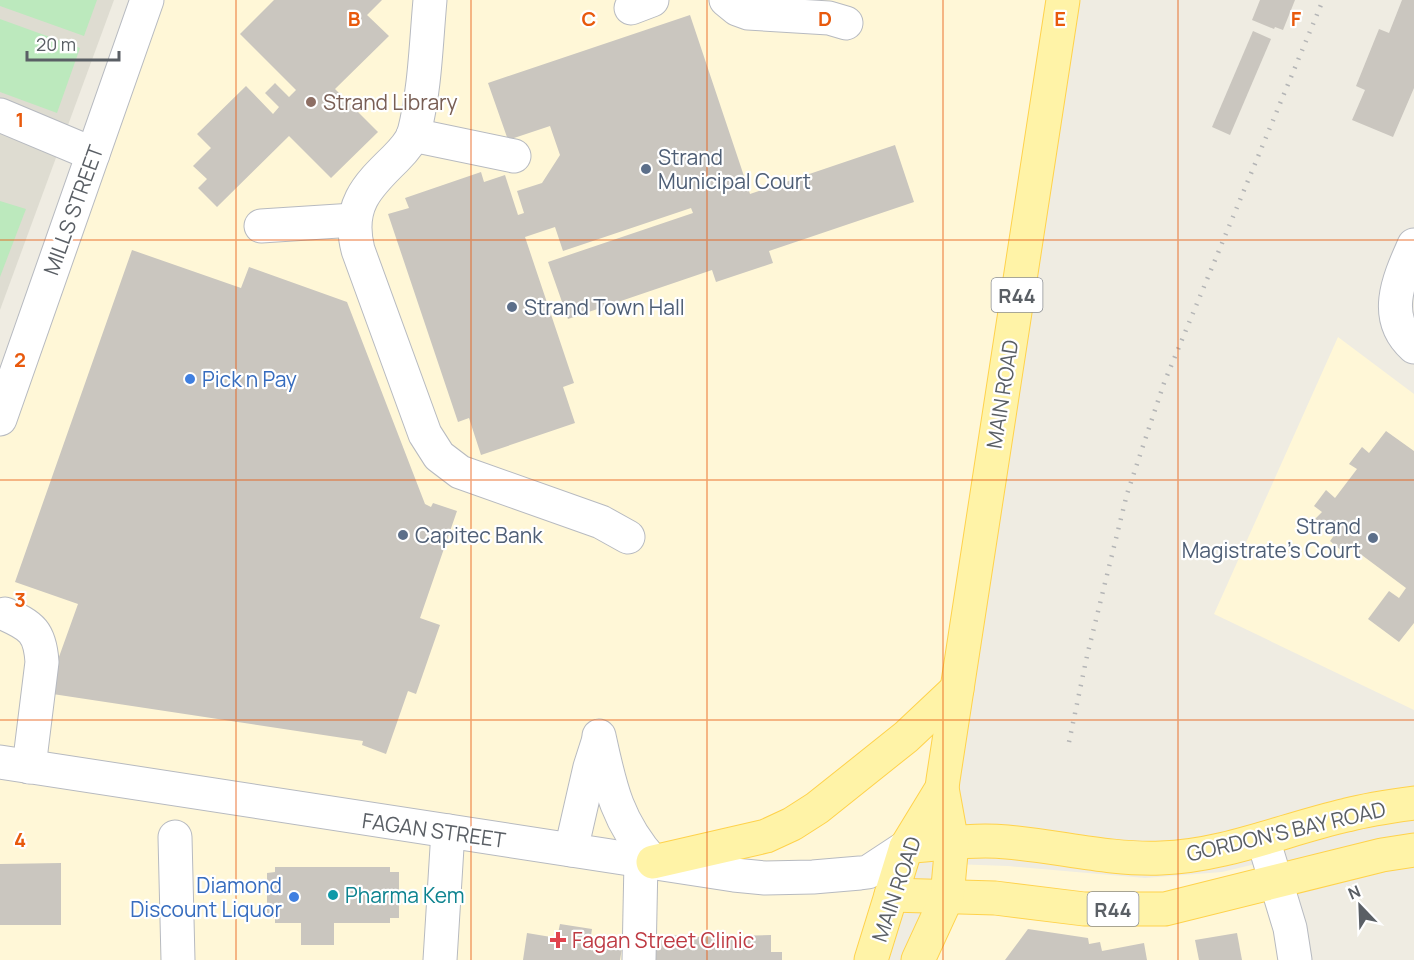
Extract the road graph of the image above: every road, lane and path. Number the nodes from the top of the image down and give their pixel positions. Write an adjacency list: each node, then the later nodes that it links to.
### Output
1 (147, 0): 8 (street, MILLS STREET)
2 (430, 0): 7 (street)
3 (726, 0): 5 (street)
4 (1063, 0): 17 (main road, MAIN ROAD / R44)
5 (846, 23)
6 (0, 115): 8 (street)
7 (413, 135): 9 (street); 10 (street)
8 (93, 154): 14 (street, MILLS STREET)
9 (514, 156)
10 (354, 220): 11 (street); 15 (street)
11 (261, 226)
12 (1414, 245): 13 (street)
13 (1414, 347)
14 (0, 419)
15 (628, 537)
16 (5, 614): 18 (street)
17 (957, 689): 19 (main road, MAIN ROAD / R44); 28 (main road)
18 (14, 764): 21 (street, FAGAN STREET)
19 (942, 788): 24 (main road, MAIN ROAD / R44); 25 (main road, MAIN ROAD / R44)
20 (1414, 803): 23 (main road, GORDON'S BAY ROAD)
21 (448, 831): 26 (street, FAGAN STREET); 34 (street)
22 (175, 837): 33 (street)
23 (1263, 839): 24 (main road, GORDON'S BAY ROAD); 30 (street)
24 (952, 843): 25 (main road, GORDON'S BAY ROAD); 32 (main road, MAIN ROAD / R44)
25 (906, 847): 29 (street, FAGAN STREET); 31 (main road, MAIN ROAD / R44)
26 (571, 850): 28 (street, FAGAN STREET); 28 (street)
27 (1414, 850): 30 (main road, R44)
28 (647, 861): 29 (street, FAGAN STREET); 35 (street)
29 (868, 872): 31 (street)
30 (1276, 883): 32 (main road, R44); 38 (street)
31 (891, 895): 32 (main road, R44); 36 (main road, MAIN ROAD)
32 (947, 897): 37 (main road, MAIN ROAD)
33 (177, 960)
34 (440, 960)
35 (639, 960)
36 (872, 960)
37 (918, 960)
38 (1295, 960)

